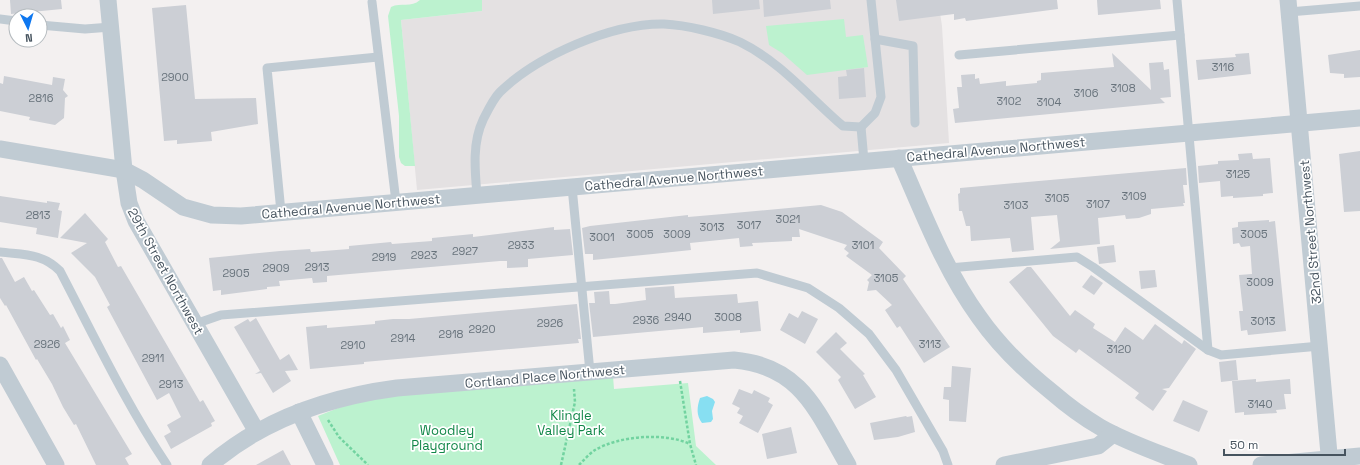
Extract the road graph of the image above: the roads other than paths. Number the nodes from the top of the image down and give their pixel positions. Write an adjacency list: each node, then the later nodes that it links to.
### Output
1 (108, 0): 8 (street, 29th Street Northwest)
2 (871, 0): 10 (lane)
3 (1177, 0): 9 (lane)
4 (372, 2): 12 (lane)
5 (1289, 6): 6 (lane); 15 (street, 32nd Street Northwest)
6 (1360, 6)
7 (48, 26): 8 (lane)
8 (111, 27): 21 (street, 29th Street Northwest)
9 (1180, 35): 11 (lane); 17 (lane)
10 (875, 39): 14 (lane); 16 (lane)
11 (959, 55)
12 (378, 57): 24 (lane); 25 (lane)
13 (1360, 118): 15 (street, Cathedral Avenue Northwest)
14 (915, 123)
15 (1300, 123): 17 (street, Cathedral Avenue Northwest); 30 (street, 32nd Street Northwest)
16 (861, 127): 20 (lane); 23 (lane)
17 (1188, 132): 19 (street, Cathedral Avenue Northwest); 31 (lane)
18 (0, 149): 21 (street, Cathedral Avenue Northwest)
19 (899, 158): 20 (street, Cathedral Avenue Northwest); 27 (street)
20 (864, 161): 22 (street, Cathedral Avenue Northwest)
21 (124, 170): 25 (street, Cathedral Avenue Northwest); 29 (street, 29th Street Northwest)
22 (572, 187): 23 (street, Cathedral Avenue Northwest); 28 (lane)
23 (477, 195): 24 (street, Cathedral Avenue Northwest)
24 (396, 202): 25 (street, Cathedral Avenue Northwest)
25 (281, 212)
26 (0, 252): 40 (lane)
27 (949, 268): 31 (lane); 36 (street)
28 (581, 286): 29 (lane); 33 (lane); 44 (lane)
29 (195, 324): 35 (street, 29th Street Northwest)
30 (1320, 346): 31 (lane); 38 (street, 32nd Street Northwest)
31 (1208, 350)
32 (0, 365): 39 (street)
33 (590, 372): 34 (street, Cortland Place Northwest); 43 (street, Cortland Place Northwest)
34 (299, 412): 35 (street, Cortland Place Northwest); 42 (street)
35 (257, 432): 41 (street, Cortland Place Northwest)
36 (1113, 434): 45 (street); 46 (street)
37 (1360, 456): 38 (street)
38 (1330, 462): 47 (street)
39 (56, 465)
40 (167, 465)
41 (210, 465)
42 (325, 465)
43 (848, 465)
44 (948, 465)
45 (1004, 465)
46 (1189, 465)
47 (1261, 465)

